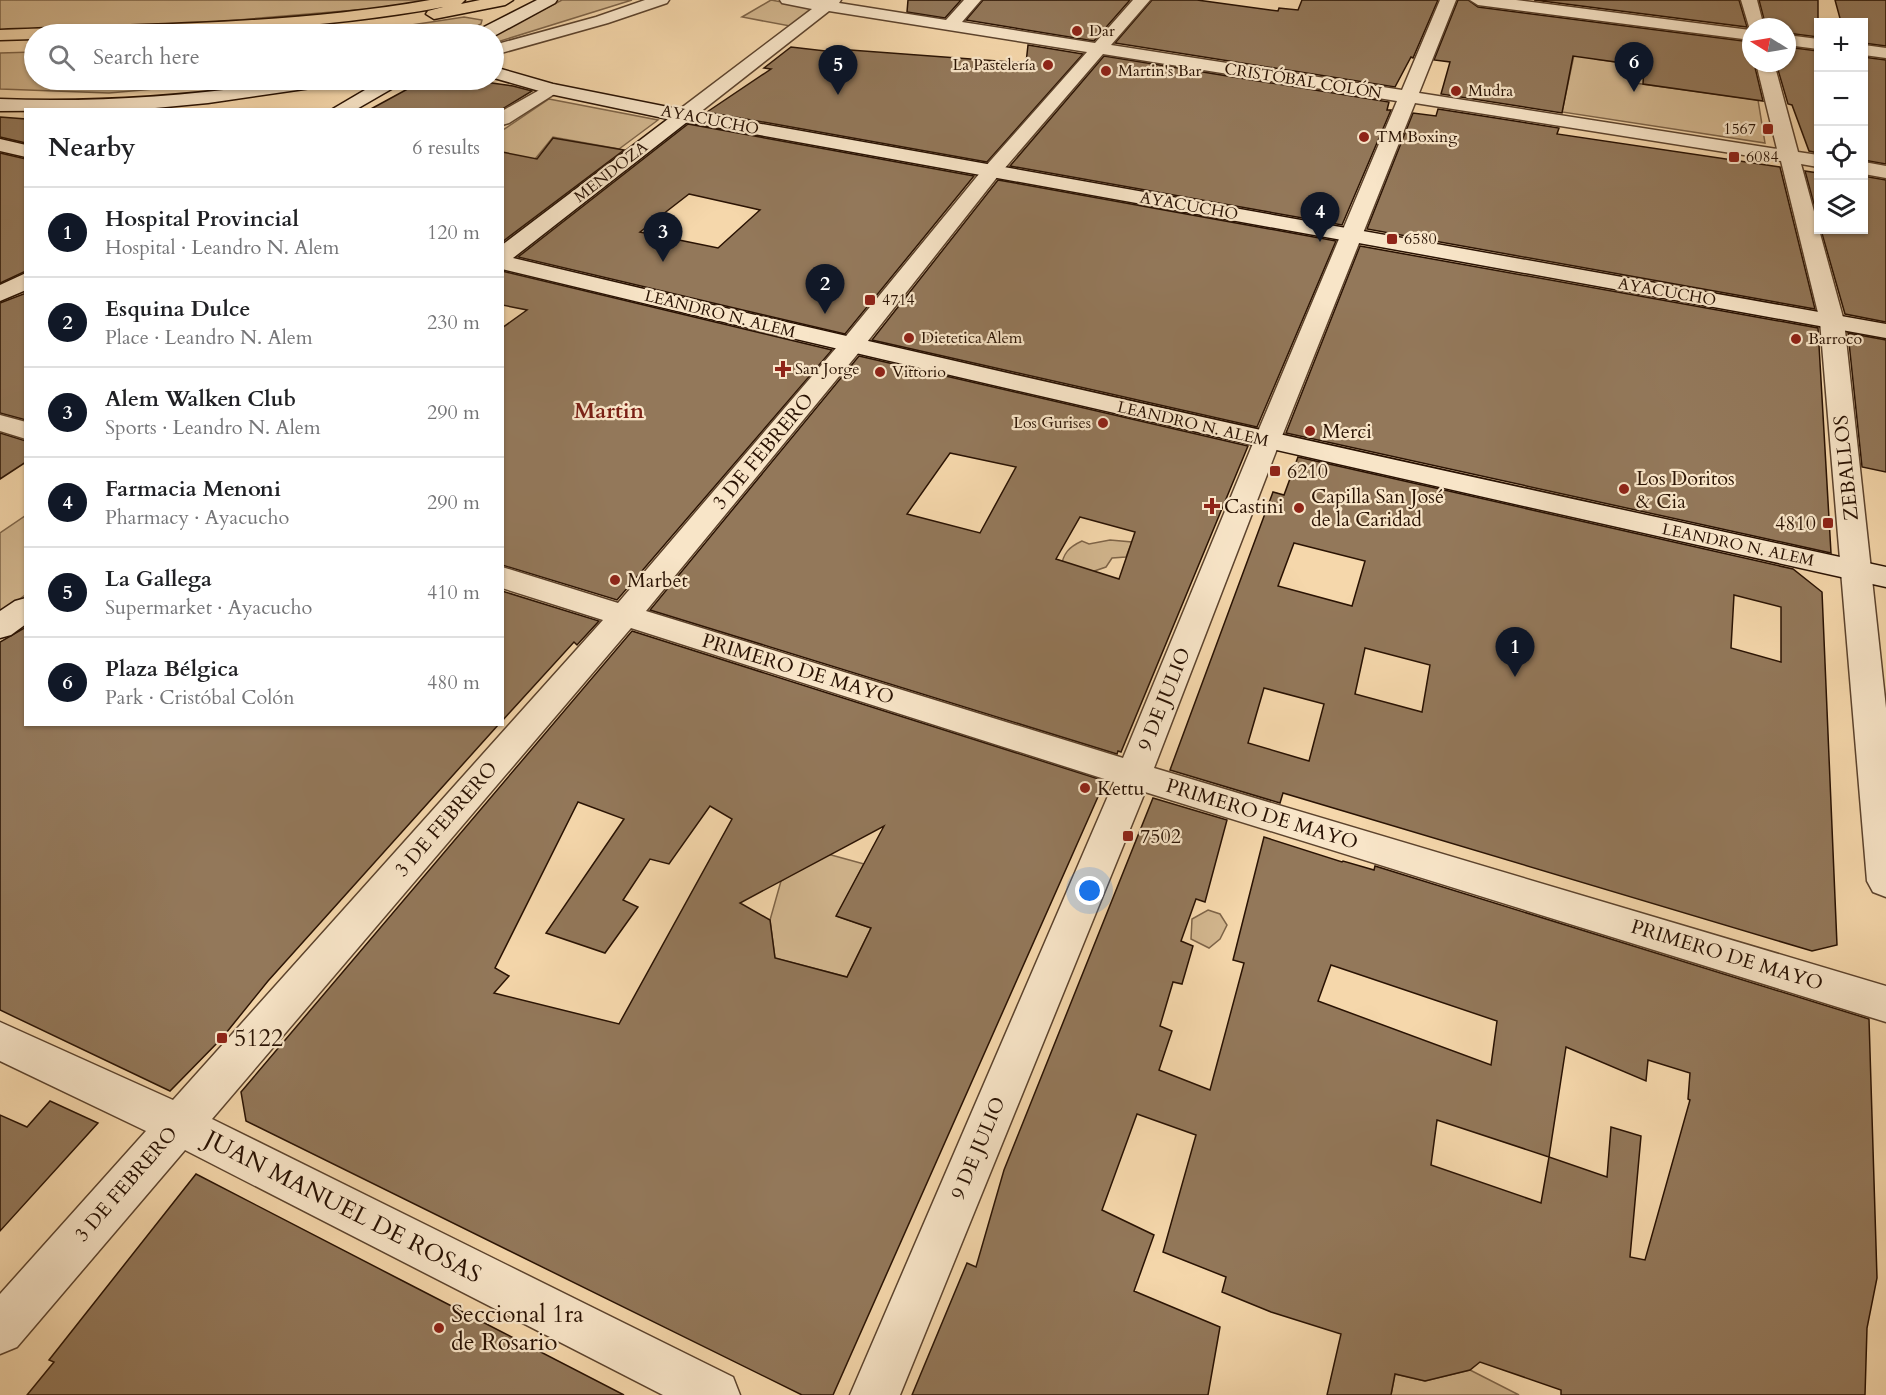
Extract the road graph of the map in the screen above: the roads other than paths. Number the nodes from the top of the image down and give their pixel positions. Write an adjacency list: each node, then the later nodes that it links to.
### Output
1 (503, 0): 11 (main road); 14 (street)
2 (549, 0): 18 (street)
3 (661, 0): 27 (street)
4 (788, 0): 10 (street, CRISTÓBAL COLÓN)
5 (973, 0): 19 (street)
6 (1142, 0): 28 (street, 3 DE FEBRERO)
7 (1448, 0): 36 (street, 9 DE JULIO)
8 (1478, 0): 21 (street)
9 (1749, 0): 13 (street)
10 (828, 3): 19 (street, CRISTÓBAL COLÓN); 39 (street, MENDOZA)
11 (458, 5): 12 (main road); 14 (main road)
12 (424, 11): 15 (main road); 16 (main road)
13 (1753, 18)
14 (495, 20): 17 (street)
15 (257, 24)
16 (358, 24)
17 (492, 24)
18 (503, 24)
19 (949, 26): 28 (street, CRISTÓBAL COLÓN)
20 (24, 34): 22 (main road)
21 (1742, 34)
22 (0, 35)
23 (1796, 41): 24 (street)
24 (1814, 43)
25 (24, 45): 26 (main road)
26 (0, 46)
27 (504, 47)
28 (1098, 50): 36 (street, CRISTÓBAL COLÓN); 46 (street, 3 DE FEBRERO)
29 (1868, 51): 30 (street)
30 (1886, 53)
31 (1767, 72): 43 (street, ZEBALLOS)
32 (504, 75): 33 (street, AYACUCHO)
33 (550, 89): 39 (street, AYACUCHO); 40 (street)
34 (250, 90): 37 (street)
35 (376, 90): 38 (street)
36 (1408, 98): 43 (street, CRISTÓBAL COLÓN); 48 (street, 9 DE JULIO)
37 (0, 105)
38 (344, 108)
39 (683, 116): 46 (street, AYACUCHO); 49 (street, MENDOZA)
40 (504, 118)
41 (0, 145): 42 (street)
42 (24, 151)
43 (1791, 157): 44 (street, CRISTÓBAL COLÓN); 53 (street, ZEBALLOS)
44 (1814, 160)
45 (1868, 169): 47 (street)
46 (991, 172): 48 (street, AYACUCHO); 55 (street, 3 DE FEBRERO)
47 (1886, 172)
48 (1352, 235): 53 (street, AYACUCHO); 58 (street, 9 DE JULIO)
49 (504, 254)
50 (504, 262): 55 (street, LEANDRO N. ALEM)
51 (24, 281): 52 (street)
52 (0, 294)
53 (1832, 321): 54 (street, AYACUCHO); 59 (street, ZEBALLOS)
54 (1886, 331)
55 (852, 346): 58 (street, LEANDRO N. ALEM); 62 (street, 3 DE FEBRERO)
56 (0, 423): 57 (street)
57 (24, 430)
58 (1267, 441): 59 (street, LEANDRO N. ALEM); 64 (street, 9 DE JULIO)
59 (1871, 574): 65 (street, ZEBALLOS)
60 (504, 578): 62 (street, PRIMERO DE MAYO)
61 (24, 609): 63 (street)
62 (625, 615): 64 (street, PRIMERO DE MAYO); 68 (street, 3 DE FEBRERO)
63 (0, 627)
64 (1134, 775): 66 (street, PRIMERO DE MAYO); 71 (street, 9 DE JULIO)
65 (1886, 881)
66 (1886, 1004)
67 (0, 1041): 68 (street, JUAN MANUEL DE ROSAS)
68 (178, 1124): 69 (street, 3 DE FEBRERO); 70 (street, JUAN MANUEL DE ROSAS)
69 (0, 1330)
70 (715, 1395)
71 (875, 1395)

